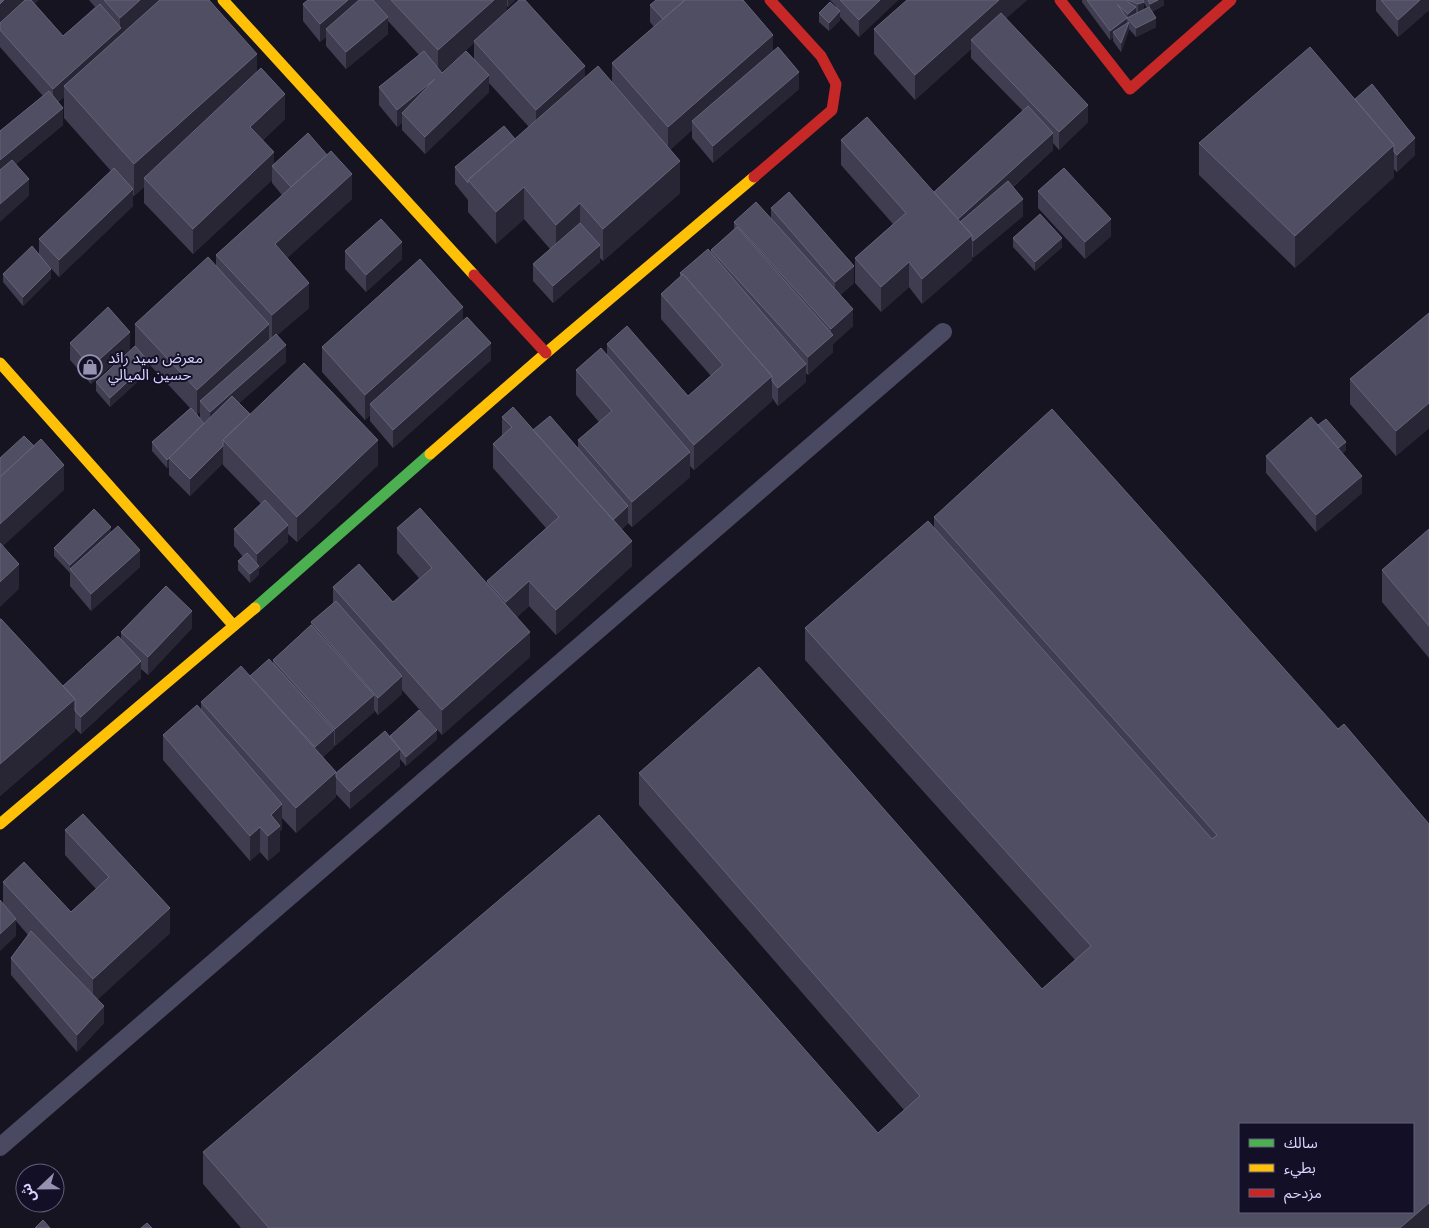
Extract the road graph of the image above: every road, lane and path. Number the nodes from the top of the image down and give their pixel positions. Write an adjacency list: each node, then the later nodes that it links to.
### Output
1 (224, 0): 6 (street)
2 (770, 0): 6 (street)
3 (1060, 0): 4 (street)
4 (1232, 0)
5 (943, 332): 10 (lane)
6 (546, 353): 8 (street)
7 (0, 363): 8 (street)
8 (234, 626): 9 (street)
9 (0, 824)
10 (0, 1147)

